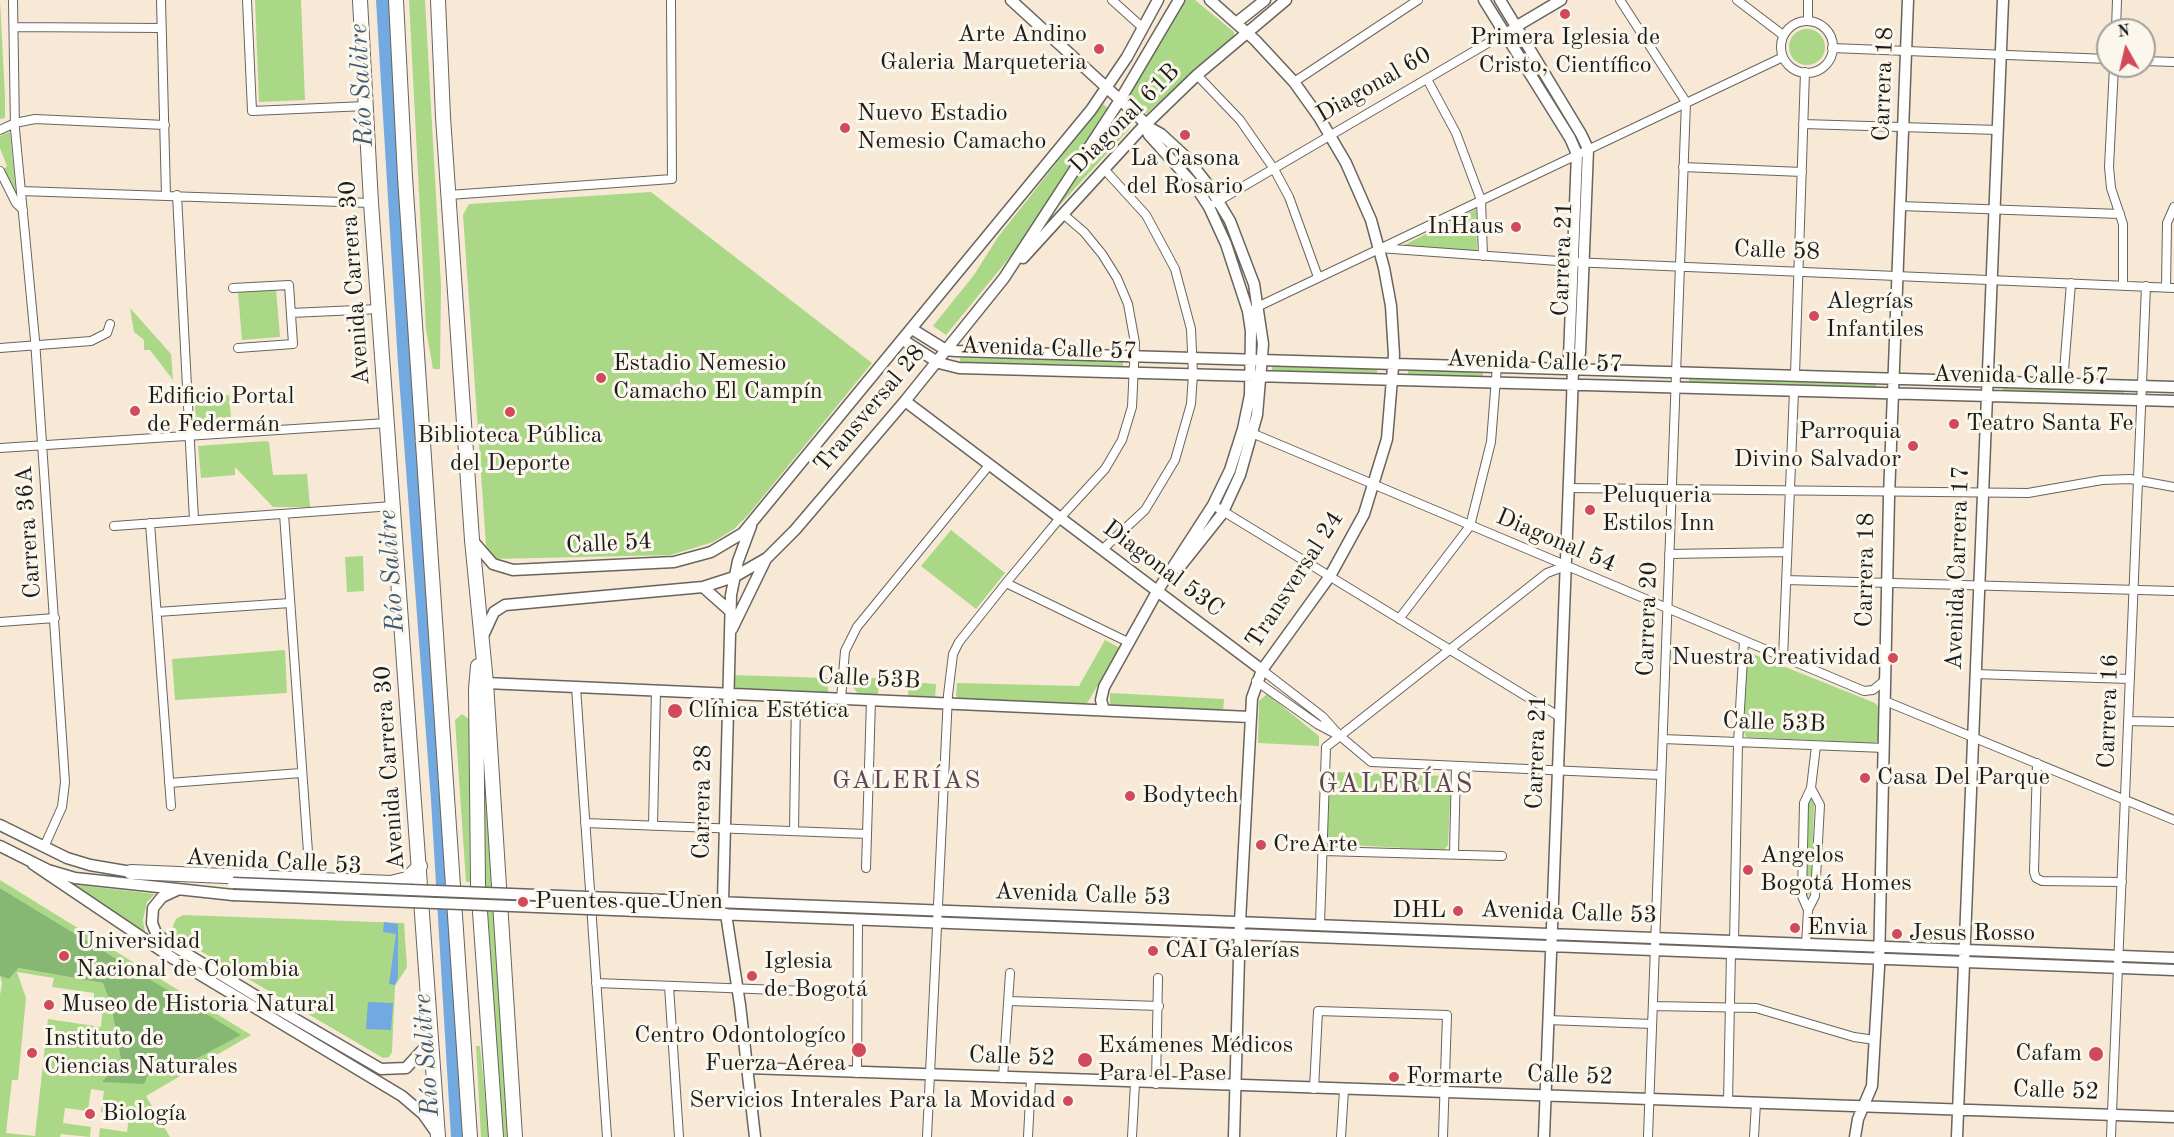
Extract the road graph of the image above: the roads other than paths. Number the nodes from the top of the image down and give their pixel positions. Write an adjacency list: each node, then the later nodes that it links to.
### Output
1 (13, 0): 29 (street, Carrera 36A)
2 (161, 0): 30 (street)
3 (247, 0): 50 (street)
4 (360, 0): 50 (highway, Avenida Carrera 30)
5 (396, 0): 292 (highway)
6 (438, 0): 69 (highway)
7 (671, 0): 69 (street)
8 (1011, 0): 47 (main road)
9 (1112, 0): 31 (street)
10 (1158, 0): 31 (main road, Transversal 28)
11 (1179, 0): 48 (main road, Transversal 28)
12 (1209, 0): 27 (main road, Transversal 24)
13 (1264, 0): 27 (main road)
14 (1286, 0): 32 (main road, Diagonal 61B)
15 (1418, 0): 46 (street)
16 (1484, 0): 33 (main road)
17 (1500, 0): 28 (main road)
18 (1561, 0): 28 (main road, Diagonal 60)
19 (1620, 0): 49 (street)
20 (1737, 0): 34 (street)
21 (1808, 0): 26 (street)
22 (1908, 0): 36 (main road, Carrera 18)
23 (2003, 0): 37 (main road, Avenida Carrera 17)
24 (2117, 0): 25 (street)
25 (2116, 18)
26 (1808, 21): 34 (street); 35 (street)
27 (1236, 23): 32 (main road, Transversal 24)
28 (1517, 26): 33 (street, Diagonal 60); 59 (main road)
29 (14, 27): 30 (street); 51 (street, Carrera 36A)
30 (161, 28): 53 (street)
31 (1143, 28): 47 (main road, Transversal 28)
32 (1246, 32): 43 (main road, Diagonal 61B); 46 (main road, Transversal 24)
33 (1504, 34): 45 (street, Diagonal 60); 60 (main road)
34 (1784, 35): 38 (street)
35 (1832, 48): 36 (street); 42 (street)
36 (1906, 51): 37 (street); 55 (main road, Carrera 18)
37 (2001, 55): 39 (street); 57 (main road, Avenida Carrera 17)
38 (1783, 57): 42 (street); 49 (street)
39 (2096, 59)
40 (2156, 61): 41 (street)
41 (2174, 62)
42 (1805, 72): 52 (street)
43 (1197, 75): 54 (main road, Diagonal 61B); 63 (street)
44 (2113, 78): 79 (street)
45 (1427, 79): 58 (street, Diagonal 60); 70 (street)
46 (1294, 82): 58 (main road, Transversal 24)
47 (1107, 88): 48 (main road); 100 (main road, Transversal 28)
48 (1120, 100): 54 (main road); 88 (main road, Transversal 28)
49 (1686, 102): 59 (street); 61 (street, Carrera 20)
50 (366, 106): 72 (highway, Avenida Carrera 30)
51 (15, 123): 53 (street); 56 (street); 66 (street, Carrera 36A)
52 (1803, 124): 55 (street); 65 (street)
53 (165, 125): 67 (street)
54 (1145, 125): 62 (main road, Diagonal 61B); 71 (main road); 74 (main road)
55 (1903, 127): 57 (street); 73 (main road, Carrera 18)
56 (0, 130)
57 (1998, 130): 75 (main road, Avenida Carrera 17)
58 (1331, 136): 63 (street, Diagonal 60); 80 (main road, Transversal 24)
59 (1588, 149): 60 (street); 83 (main road, Carrera 21)
60 (1577, 154): 70 (street); 82 (main road, Carrera 21)
61 (1683, 166): 65 (street); 84 (street, Carrera 20)
62 (1104, 169): 78 (main road, Diagonal 61B); 107 (street)
63 (1274, 169): 71 (street, Diagonal 60); 87 (street)
64 (0, 171): 76 (street, Carrera 36A)
65 (1802, 172): 85 (street)
66 (21, 191): 67 (street); 76 (street, Carrera 36A)
67 (165, 195): 68 (street)
68 (177, 195): 72 (street); 135 (street)
69 (449, 195): 157 (highway)
70 (1481, 200): 80 (street); 81 (street)
71 (1219, 201): 74 (street, Diagonal 60); 95 (main road)
72 (371, 203): 96 (highway, Avenida Carrera 30)
73 (1900, 206): 75 (street); 86 (main road, Carrera 18)
74 (1209, 207): 97 (main road)
75 (1994, 209): 79 (street); 89 (main road, Avenida Carrera 17)
76 (23, 210): 102 (street, Carrera 36A)
77 (2173, 211): 93 (street)
78 (1063, 214): 88 (main road, Diagonal 61B); 106 (street)
79 (2120, 214): 91 (street)
80 (1379, 248): 81 (street, Calle 58); 87 (street); 110 (main road, Transversal 24)
81 (1483, 256): 82 (street, Calle 58)
82 (1572, 262): 83 (street, Calle 58); 112 (main road, Carrera 21)
83 (1584, 263): 84 (street, Calle 58); 112 (main road, Carrera 21)
84 (1680, 267): 85 (street, Calle 58); 113 (street, Carrera 20)
85 (1798, 272): 86 (street, Calle 58); 116 (street)
86 (1897, 276): 89 (street, Calle 58); 118 (main road, Carrera 18)
87 (1318, 277): 95 (street)
88 (1004, 278): 105 (main road, Transversal 28)
89 (1991, 280): 90 (street, Calle 58); 120 (main road, Avenida Carrera 17)
90 (2071, 283): 91 (street, Calle 58); 122 (street)
91 (2123, 285): 92 (street, Calle 58)
92 (2146, 286): 93 (street, Calle 58); 124 (street, Carrera 16)
93 (2170, 287)
94 (232, 288): 98 (street)
95 (1259, 306): 97 (street); 108 (main road)
96 (379, 309): 98 (street); 133 (highway, Avenida Carrera 30)
97 (1248, 311): 108 (main road)
98 (291, 313): 104 (street)
99 (110, 324): 102 (street)
100 (912, 328): 101 (main road, Transversal 28); 105 (main road, Avenida Calle 57)
101 (903, 340): 109 (main road, Avenida Calle 57); 155 (main road, Transversal 28)
102 (35, 346): 103 (street); 136 (street, Carrera 36A)
103 (0, 348)
104 (238, 348)
105 (946, 350): 106 (main road, Avenida Calle 57); 109 (main road, Transversal 28)
106 (1135, 356): 107 (main road, Avenida Calle 57); 114 (street)
107 (1193, 357): 108 (main road, Avenida Calle 57); 115 (street)
108 (1258, 359): 110 (main road, Avenida Calle 57); 117 (main road)
109 (936, 362): 114 (main road, Avenida Calle 57); 130 (main road, Transversal 28)
110 (1394, 363): 111 (main road, Avenida Calle 57); 119 (main road, Transversal 24)
111 (1497, 366): 112 (main road, Avenida Calle 57); 121 (street)
112 (1573, 368): 113 (main road, Avenida Calle 57); 123 (main road, Carrera 21)
113 (1676, 371): 116 (main road, Avenida Calle 57); 125 (street, Carrera 20)
114 (1135, 373): 115 (main road, Avenida Calle 57); 151 (street)
115 (1193, 374): 117 (main road, Avenida Calle 57); 158 (street)
116 (1795, 374): 118 (main road, Avenida Calle 57)
117 (1257, 376): 119 (main road, Avenida Calle 57); 134 (main road)
118 (1893, 377): 120 (main road, Avenida Calle 57); 128 (main road, Carrera 18)
119 (1394, 379): 121 (main road, Avenida Calle 57); 140 (main road, Transversal 24)
120 (1987, 380): 122 (main road, Avenida Calle 57); 129 (main road, Avenida Carrera 17)
121 (1496, 382): 123 (main road, Avenida Calle 57); 156 (street)
122 (2063, 383): 124 (main road, Avenida Calle 57)
123 (1573, 385): 125 (main road, Avenida Calle 57); 142 (main road, Carrera 21)
124 (2142, 386): 126 (main road, Avenida Calle 57); 131 (street, Carrera 16)
125 (1676, 387): 127 (main road, Avenida Calle 57); 143 (street, Carrera 20)
126 (2174, 387)
127 (1794, 391): 128 (main road, Avenida Calle 57); 144 (street)
128 (1892, 394): 129 (main road, Avenida Calle 57); 146 (main road, Carrera 18)
129 (1986, 396): 131 (main road, Avenida Calle 57); 145 (main road, Avenida Carrera 17)
130 (905, 400): 138 (main road, Diagonal 53C); 161 (main road, Transversal 28)
131 (2142, 400): 132 (main road, Avenida Calle 57); 139 (street, Carrera 16)
132 (2174, 401)
133 (387, 423): 135 (street); 148 (highway, Avenida Carrera 30)
134 (1248, 432): 140 (street, Diagonal 54); 147 (main road); 149 (main road)
135 (189, 436): 136 (street); 152 (street)
136 (42, 446): 137 (street); 177 (street, Carrera 36A)
137 (0, 448)
138 (990, 464): 151 (main road, Diagonal 53C); 196 (street)
139 (2139, 479): 141 (street); 145 (street); 171 (street, Carrera 16)
140 (1375, 484): 156 (street, Diagonal 54); 163 (main road, Transversal 24)
141 (2174, 487)
142 (1569, 488): 143 (street); 162 (main road, Carrera 21)
143 (1672, 490): 144 (street); 160 (street, Carrera 20)
144 (1789, 492): 146 (street); 159 (street)
145 (1982, 492): 146 (street); 168 (main road, Avenida Carrera 17)
146 (1889, 493): 167 (main road, Carrera 18)
147 (1213, 505): 149 (street); 170 (main road)
148 (393, 506): 150 (street); 233 (highway, Avenida Carrera 30)
149 (1223, 512): 163 (street); 170 (main road)
150 (284, 514): 152 (street); 173 (street)
151 (1060, 518): 158 (main road, Diagonal 53C); 166 (street)
152 (194, 520): 153 (street)
153 (150, 523): 154 (street); 176 (street)
154 (114, 526)
155 (751, 526): 157 (main road, Calle 54); 164 (main road, Carrera 28)
156 (1470, 526): 162 (street, Diagonal 54); 178 (street)
157 (472, 540): 182 (highway)
158 (1102, 550): 170 (main road, Diagonal 53C)
159 (1787, 552): 160 (street); 165 (street)
160 (1669, 554): 174 (street, Carrera 20)
161 (767, 558): 164 (main road, Transversal 28); 180 (main road)
162 (1566, 566): 174 (street, Diagonal 54); 184 (street); 202 (main road, Carrera 21)
163 (1330, 576): 178 (street); 186 (main road, Transversal 24)
164 (734, 578): 169 (main road); 175 (main road, Carrera 28)
165 (1786, 580): 167 (street); 185 (street)
166 (1006, 583): 183 (street); 199 (street)
167 (1887, 583): 168 (street); 189 (main road, Carrera 18)
168 (1978, 585): 171 (street); 187 (main road, Avenida Carrera 17)
169 (703, 588): 175 (main road); 182 (main road)
170 (1158, 590): 183 (main road); 186 (main road, Diagonal 53C)
171 (2134, 590): 172 (street); 188 (street, Carrera 16)
172 (2174, 591)
173 (290, 603): 176 (street); 214 (street)
174 (1668, 610): 181 (street, Diagonal 54); 207 (street, Carrera 20)
175 (730, 611): 180 (main road, Carrera 28)
176 (157, 612): 216 (street)
177 (55, 618): 179 (street); 228 (street, Carrera 36A)
178 (1399, 619): 184 (street)
179 (0, 622)
180 (729, 638): 194 (main road, Carrera 28)
181 (1744, 641): 185 (street, Diagonal 54); 208 (street)
182 (480, 642): 191 (highway); 293 (highway)
183 (1128, 642): 200 (main road)
184 (1450, 650): 202 (street); 205 (street)
185 (1783, 658): 189 (street, Diagonal 54)
186 (1262, 670): 190 (main road, Transversal 24); 205 (street, Diagonal 53C)
187 (1975, 674): 188 (street); 206 (main road, Avenida Carrera 17)
188 (2130, 679): 203 (street, Carrera 16)
189 (1885, 680): 198 (main road, Carrera 18)
190 (1256, 681): 201 (main road, Transversal 24); 205 (street)
191 (486, 683): 192 (main road, Calle 53B); 294 (highway)
192 (576, 687): 193 (main road, Calle 53B); 221 (street)
193 (656, 691): 194 (main road, Calle 53B); 223 (street)
194 (727, 694): 195 (main road, Calle 53B); 224 (main road, Carrera 28)
195 (796, 697): 196 (main road, Calle 53B); 225 (street)
196 (841, 699): 197 (main road, Calle 53B)
197 (871, 700): 199 (main road, Calle 53B); 226 (street)
198 (1885, 701): 206 (street); 210 (main road, Carrera 18)
199 (947, 704): 200 (main road, Calle 53B); 242 (street)
200 (1104, 710): 201 (main road, Calle 53B)
201 (1250, 717): 245 (main road, Transversal 24)
202 (1560, 717): 213 (main road, Carrera 21)
203 (2128, 721): 204 (street); 218 (street, Carrera 16)
204 (2174, 722)
205 (1340, 736): 212 (street); 229 (street)
206 (1972, 737): 211 (street); 251 (main road, Avenida Carrera 17)
207 (1663, 739): 208 (street, Calle 53B); 215 (street, Carrera 20)
208 (1738, 743): 209 (street, Calle 53B); 249 (street)
209 (1816, 746): 210 (street, Calle 53B); 217 (street)
210 (1884, 748): 250 (main road, Carrera 18)
211 (2037, 764): 218 (street); 237 (street)
212 (1456, 766): 213 (street); 230 (street)
213 (1558, 770): 215 (street); 246 (main road, Carrera 21)
214 (302, 773): 216 (street); 236 (street)
215 (1661, 775): 247 (street, Carrera 20)
216 (169, 783): 219 (street)
217 (1811, 788): 240 (street); 240 (street)
218 (2125, 800): 220 (street); 237 (street, Carrera 16)
219 (171, 806)
220 (2174, 820)
221 (585, 823): 223 (street); 260 (street)
222 (0, 825): 228 (main road, Avenida Calle 53)
223 (653, 826): 224 (street)
224 (723, 828): 225 (street); 239 (main road, Carrera 28)
225 (794, 831): 226 (street)
226 (867, 834): 234 (street)
227 (0, 846): 232 (main road, Avenida Calle 53)
228 (44, 847): 235 (main road, Avenida Calle 53)
229 (1323, 851): 230 (street); 244 (street)
230 (1454, 854): 231 (street)
231 (1502, 856)
232 (33, 864): 238 (main road, Avenida Calle 53); 291 (main road)
233 (420, 866): 236 (highway); 271 (highway, Avenida Carrera 30)
234 (866, 868)
235 (131, 872): 236 (highway); 239 (main road, Avenida Calle 53, bridge)
236 (310, 880)
237 (2122, 882): 252 (street, Carrera 16)
238 (177, 890): 241 (main road, Avenida Calle 53, bridge); 271 (main road)
239 (723, 902): 242 (main road, Avenida Calle 53)
240 (1808, 910): 248 (street)
241 (726, 914): 243 (main road, Avenida Calle 53); 262 (main road)
242 (938, 916): 243 (main road, Avenida Calle 53); 245 (main road, Avenida Calle 53); 274 (street)
243 (858, 919): 263 (street)
244 (1320, 925): 245 (main road, Avenida Calle 53); 246 (main road, Avenida Calle 53)
245 (1240, 927): 246 (main road, Avenida Calle 53); 279 (main road, Transversal 24)
246 (1551, 939): 247 (main road, Avenida Calle 53); 268 (main road, Carrera 21)
247 (1656, 944): 249 (main road, Avenida Calle 53); 266 (street, Carrera 20)
248 (1806, 945): 249 (main road, Avenida Calle 53); 250 (main road, Avenida Calle 53)
249 (1732, 947): 254 (main road, Avenida Calle 53); 267 (street)
250 (1880, 948): 251 (main road, Avenida Calle 53); 254 (main road, Carrera 18)
251 (1964, 951): 252 (main road, Avenida Calle 53); 255 (main road, Avenida Carrera 17)
252 (2118, 956): 253 (main road, Avenida Calle 53); 256 (street, Carrera 16)
253 (2174, 958)
254 (1880, 960): 255 (main road, Avenida Calle 53); 270 (main road, Carrera 18)
255 (1964, 964): 256 (main road, Avenida Calle 53); 288 (main road, Avenida Carrera 17)
256 (2118, 969): 257 (main road, Avenida Calle 53); 289 (street, Carrera 16)
257 (2174, 970)
258 (1010, 974): 264 (street)
259 (1158, 978): 265 (street)
260 (596, 983): 261 (street); 295 (street)
261 (669, 986): 262 (street); 296 (street)
262 (738, 988): 263 (street); 272 (main road)
263 (857, 993): 273 (street)
264 (1009, 1001): 265 (street); 275 (street)
265 (1159, 1006): 278 (street)
266 (1653, 1006): 267 (street); 269 (street, Carrera 20)
267 (1730, 1008): 270 (street); 285 (street)
268 (1548, 1020): 269 (street); 283 (main road, Carrera 21)
269 (1652, 1024): 284 (street, Carrera 20)
270 (1875, 1040): 287 (main road, Carrera 18)
271 (430, 1042): 291 (highway, Avenida Carrera 30)
272 (748, 1068): 273 (main road, Calle 52); 297 (main road)
273 (857, 1072): 274 (main road, Calle 52)
274 (930, 1075): 275 (main road, Calle 52); 298 (street)
275 (1003, 1078): 276 (main road, Calle 52)
276 (1031, 1079): 277 (main road, Calle 52); 299 (street)
277 (1135, 1083): 278 (main road, Calle 52); 300 (street)
278 (1156, 1084): 279 (main road, Calle 52)
279 (1236, 1087): 280 (main road, Calle 52); 301 (main road, Transversal 24)
280 (1314, 1089): 281 (main road, Calle 52); 282 (street)
281 (1344, 1090): 282 (main road, Calle 52); 302 (street)
282 (1444, 1094): 283 (main road, Calle 52); 303 (street)
283 (1545, 1097): 284 (main road, Calle 52); 304 (main road, Carrera 21)
284 (1650, 1100): 285 (main road, Calle 52); 305 (street, Carrera 20)
285 (1728, 1102): 286 (main road, Calle 52)
286 (1755, 1103): 287 (main road, Calle 52); 306 (street)
287 (1864, 1106): 288 (main road, Calle 52); 307 (main road, Carrera 18)
288 (1958, 1109): 289 (main road, Calle 52); 308 (main road, Avenida Carrera 17)
289 (2111, 1114): 290 (main road, Calle 52); 309 (street, Carrera 16)
290 (2174, 1116)
291 (438, 1136)
292 (470, 1137)
293 (496, 1137)
294 (515, 1137)
295 (607, 1137)
296 (679, 1137)
297 (755, 1137)
298 (927, 1137)
299 (1028, 1137)
300 (1132, 1137)
301 (1234, 1137)
302 (1341, 1137)
303 (1443, 1137)
304 (1544, 1137)
305 (1648, 1137)
306 (1754, 1137)
307 (1855, 1137)
308 (1957, 1137)
309 (2110, 1137)

